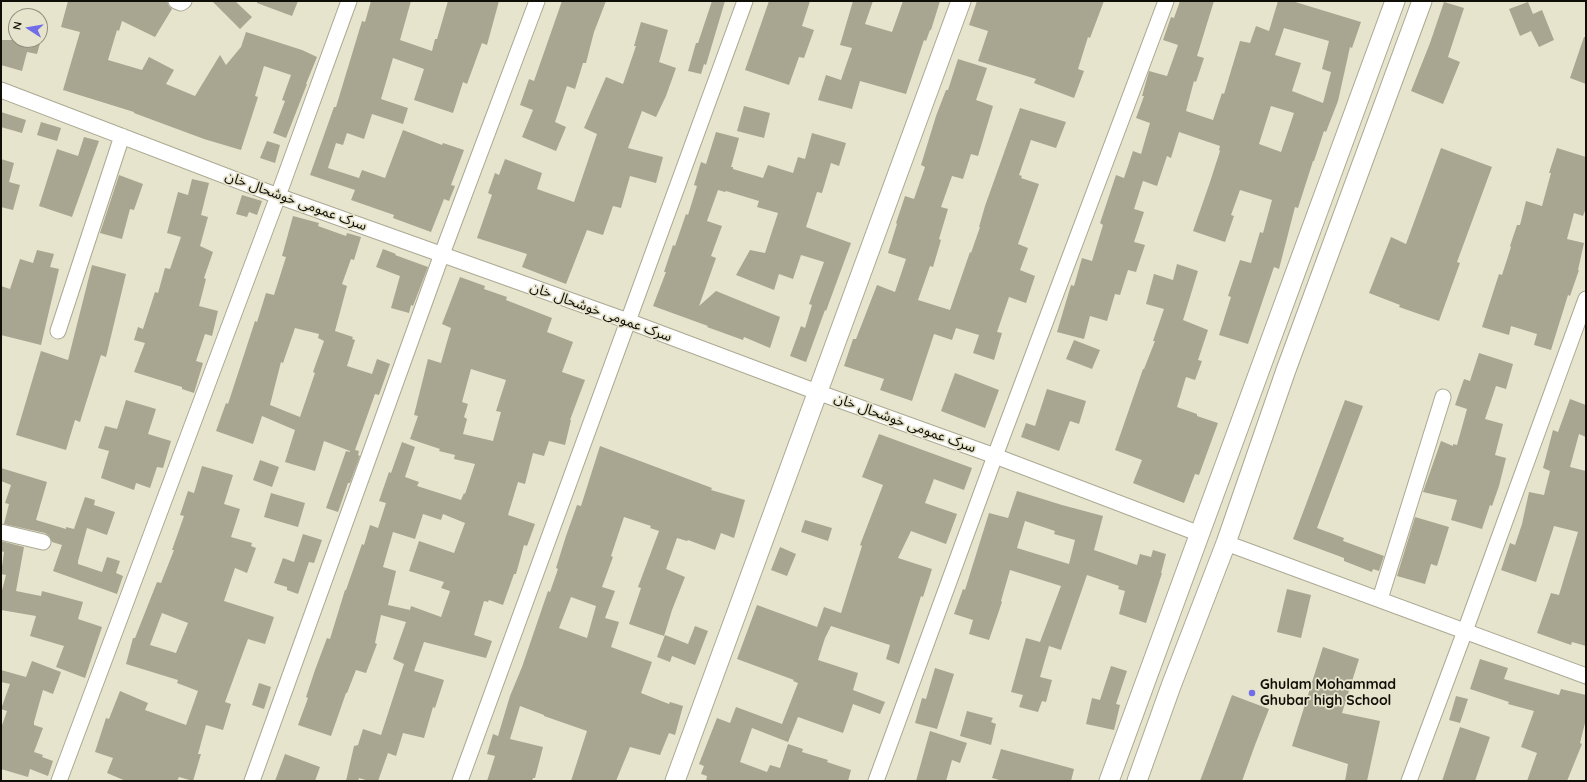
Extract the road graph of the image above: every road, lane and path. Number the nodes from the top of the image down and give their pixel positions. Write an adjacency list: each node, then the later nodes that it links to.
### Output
1 (176, 1): 2 (street)
2 (184, 1)
3 (349, 1): 12 (street)
4 (537, 1): 13 (street)
5 (745, 1): 15 (street)
6 (961, 1): 19 (street)
7 (1166, 1): 21 (street)
8 (1395, 1): 17 (street)
9 (1422, 1): 18 (street)
10 (1, 90): 11 (street, سرک عمومی خوشحال خان)
11 (122, 136): 12 (street, سرک عمومی خوشحال خان); 16 (street)
12 (278, 196): 13 (street, سرک عمومی خوشحال خان); 31 (street)
13 (442, 254): 15 (street, سرک عمومی خوشحال خان); 32 (street)
14 (1586, 299): 27 (street)
15 (628, 321): 19 (street, سرک عمومی خوشحال خان); 33 (street)
16 (58, 331)
17 (1262, 362): 18 (street); 23 (street)
18 (1286, 370): 25 (street)
19 (817, 392): 21 (street, سرک عمومی خوشحال خان); 34 (street)
20 (1443, 397): 26 (street)
21 (995, 456): 23 (street, سرک عمومی خوشحال خان); 35 (street)
22 (1, 532): 24 (street)
23 (1200, 534): 29 (street)
24 (43, 542)
25 (1226, 543): 26 (street); 30 (street)
26 (1380, 599): 27 (street)
27 (1465, 630): 28 (street); 38 (street)
28 (1586, 676)
29 (1148, 677): 30 (street); 36 (street)
30 (1170, 686): 37 (street)
31 (59, 781)
32 (252, 781)
33 (460, 781)
34 (675, 781)
35 (876, 781)
36 (1109, 781)
37 (1137, 781)
38 (1409, 781)

